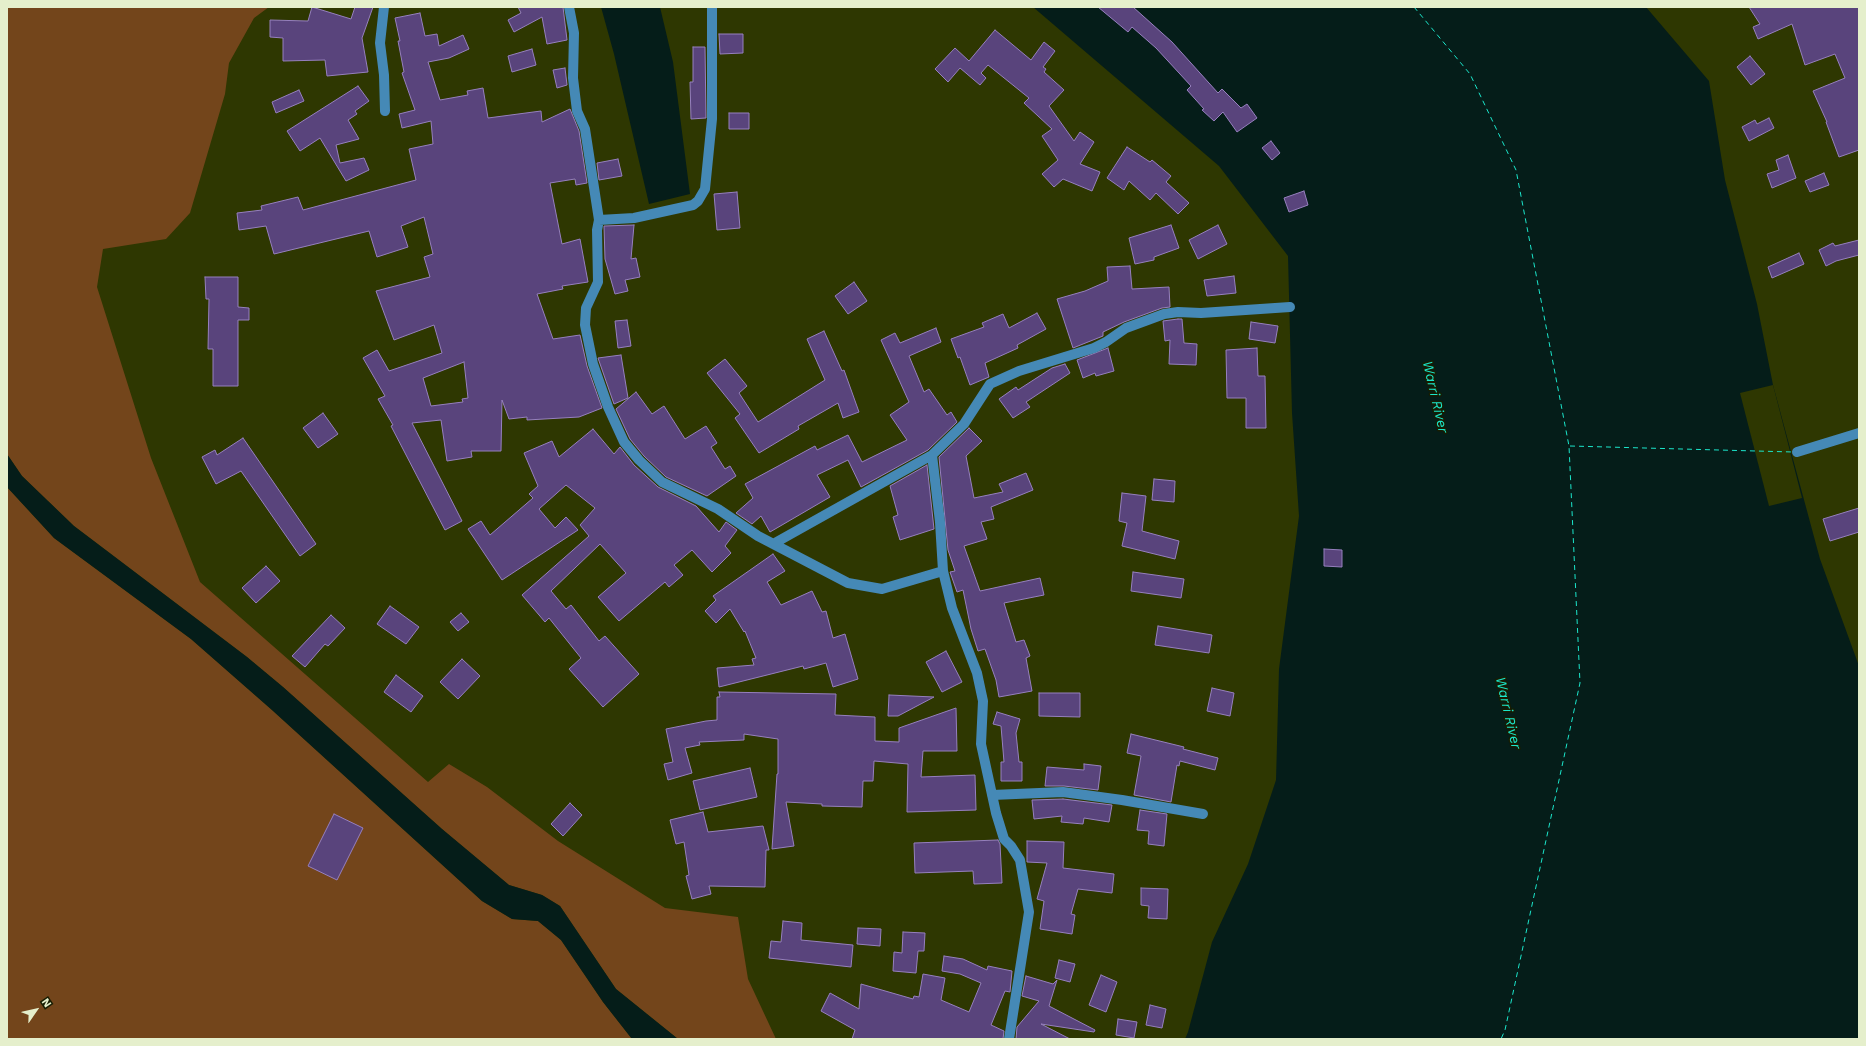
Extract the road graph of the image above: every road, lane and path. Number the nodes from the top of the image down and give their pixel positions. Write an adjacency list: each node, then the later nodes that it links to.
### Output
1 (384, 7): 4 (street)
2 (568, 7): 5 (street)
3 (712, 7): 5 (street)
4 (385, 111)
5 (598, 220): 10 (street)
6 (1290, 307): 9 (street)
7 (1859, 434): 8 (street)
8 (1797, 452)
9 (932, 455): 10 (street); 11 (street)
10 (773, 544): 11 (street)
11 (943, 572): 12 (street)
12 (992, 795): 13 (street); 14 (street)
13 (1203, 814)
14 (1009, 1039)

